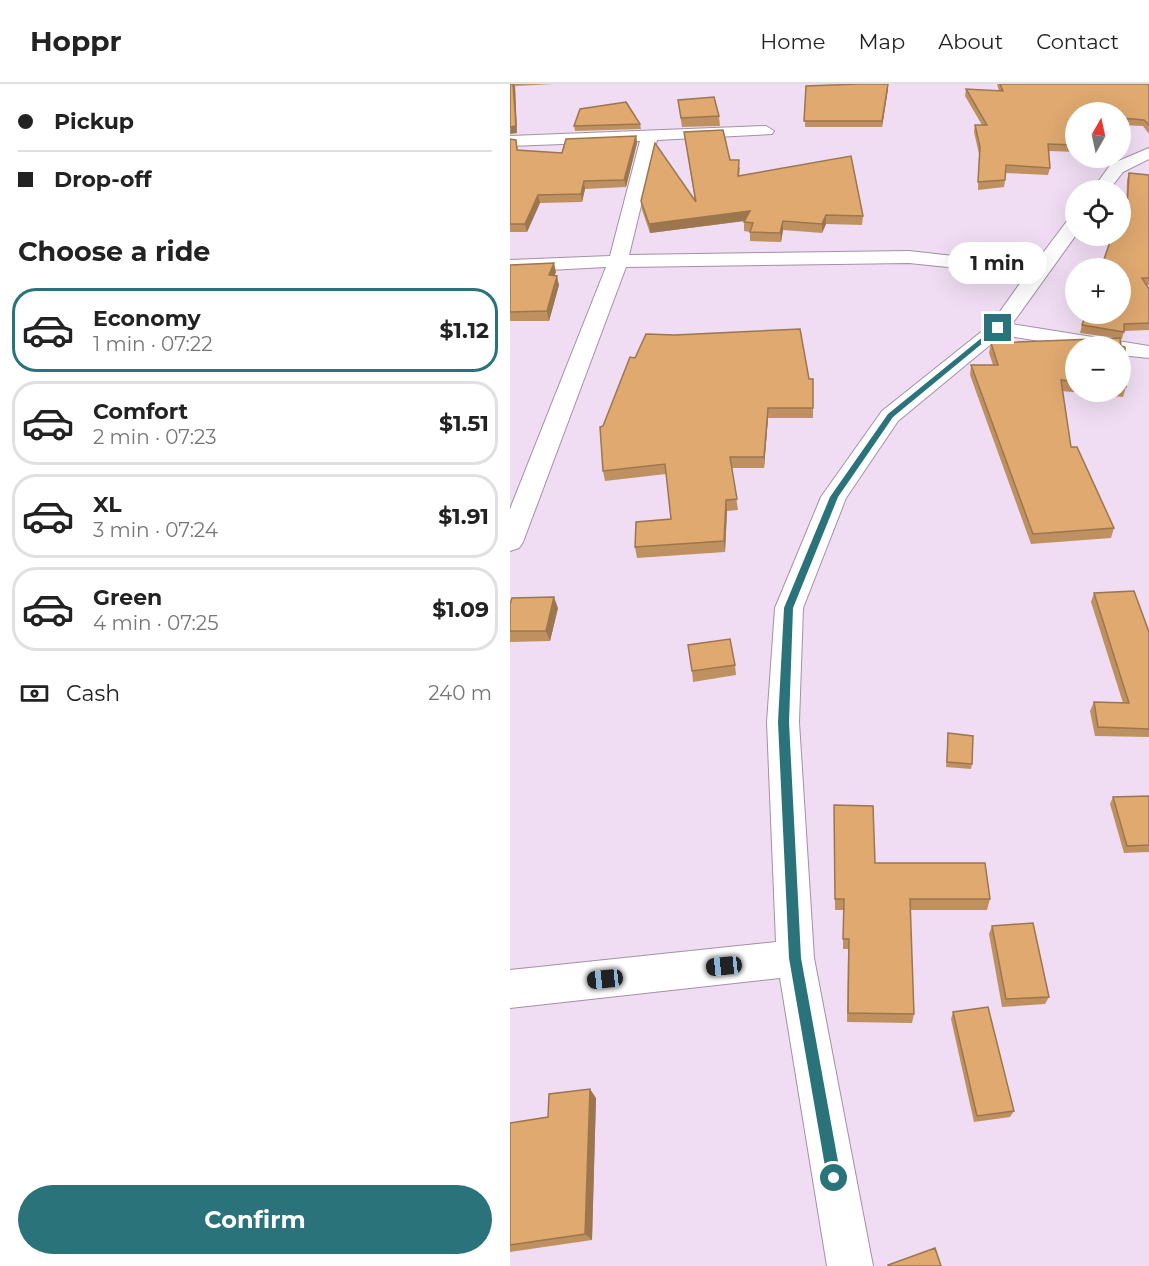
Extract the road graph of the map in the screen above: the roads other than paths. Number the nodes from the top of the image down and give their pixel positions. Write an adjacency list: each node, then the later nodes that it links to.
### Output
1 (766, 131): 2 (street)
2 (650, 134): 3 (street); 7 (street)
3 (510, 141)
4 (1149, 153): 5 (street)
5 (1108, 180)
6 (1065, 236): 9 (street)
7 (618, 261): 8 (street); 9 (street); 14 (street)
8 (510, 266)
9 (1039, 271): 10 (street)
10 (998, 328): 11 (street); 15 (street)
11 (1065, 338)
12 (1131, 350): 13 (street)
13 (1149, 352)
14 (510, 542)
15 (795, 958): 16 (street); 17 (street)
16 (510, 989)
17 (850, 1266)

